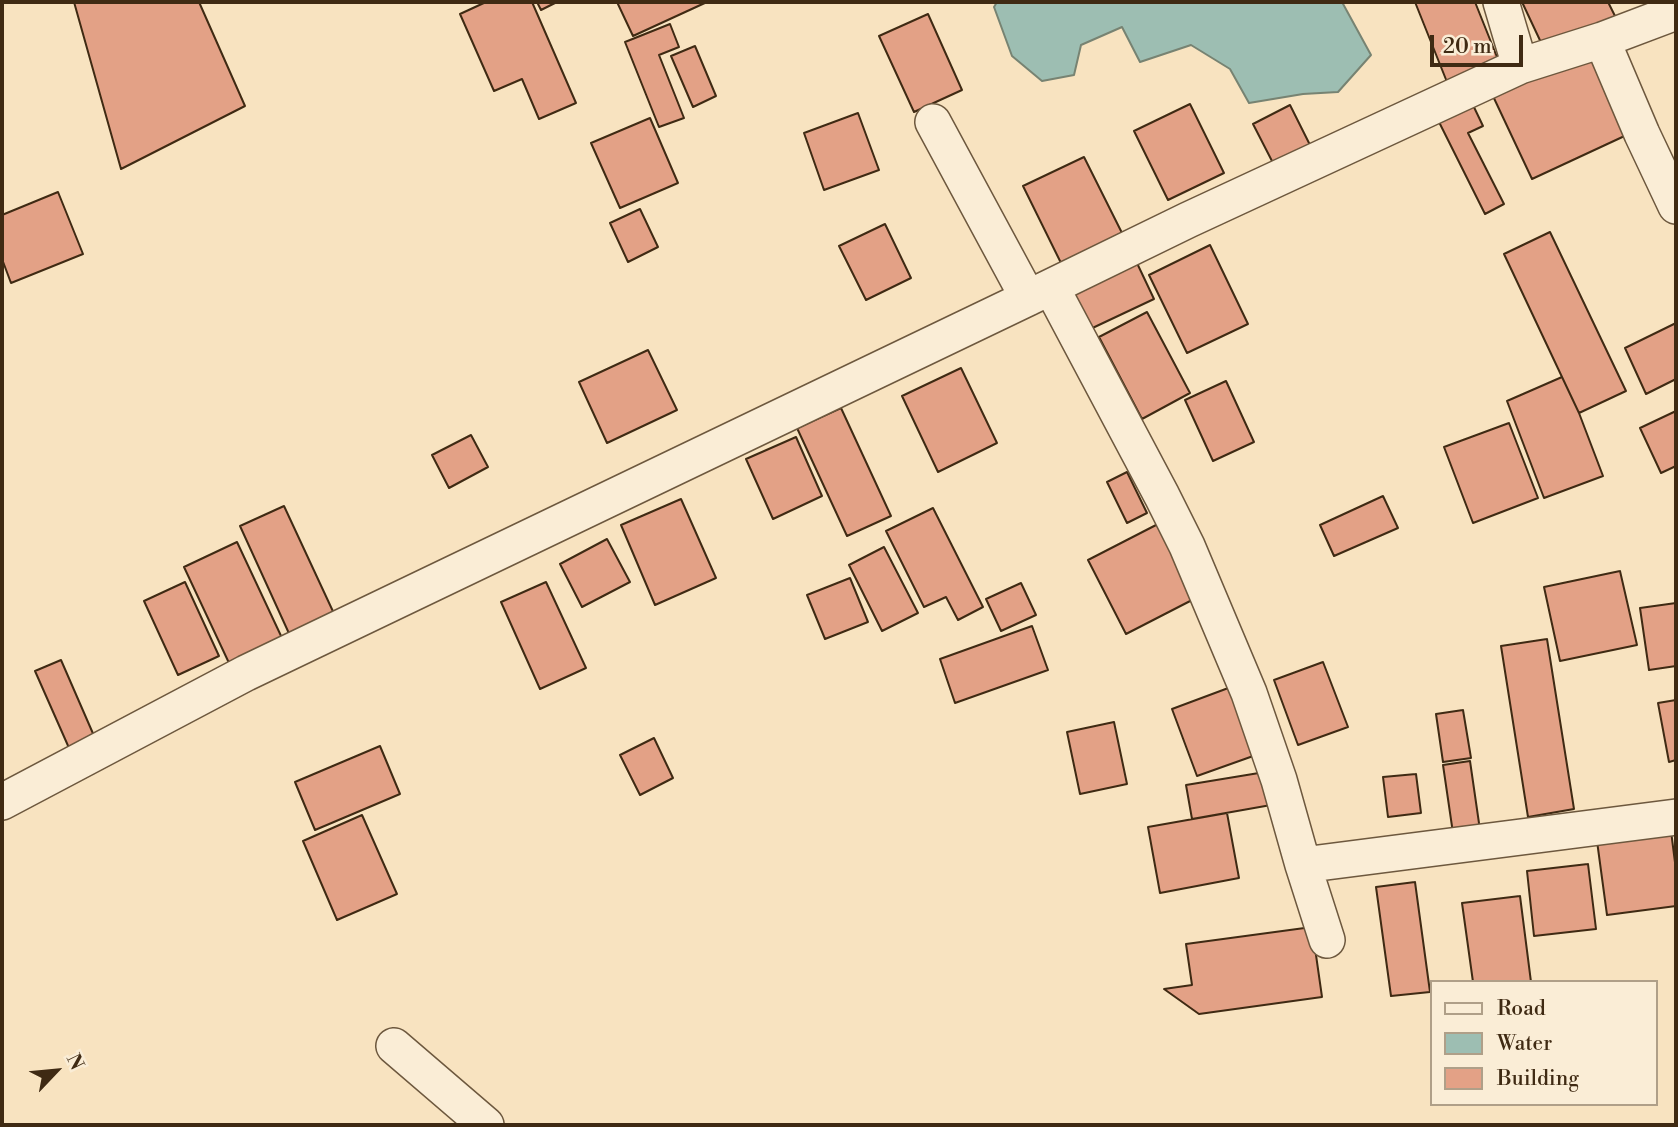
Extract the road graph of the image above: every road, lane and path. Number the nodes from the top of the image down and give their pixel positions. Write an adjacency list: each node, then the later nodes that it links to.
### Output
1 (1501, 2): 4 (street)
2 (1676, 12): 3 (street)
3 (1602, 40): 4 (street); 6 (street)
4 (1520, 66): 7 (street)
5 (933, 122): 7 (street)
6 (1676, 206)
7 (1039, 293): 8 (street); 10 (street)
8 (2, 802)
9 (1676, 817): 10 (street)
10 (1303, 865): 11 (street)
11 (1327, 940)
12 (394, 1046): 13 (street)
13 (486, 1125)

